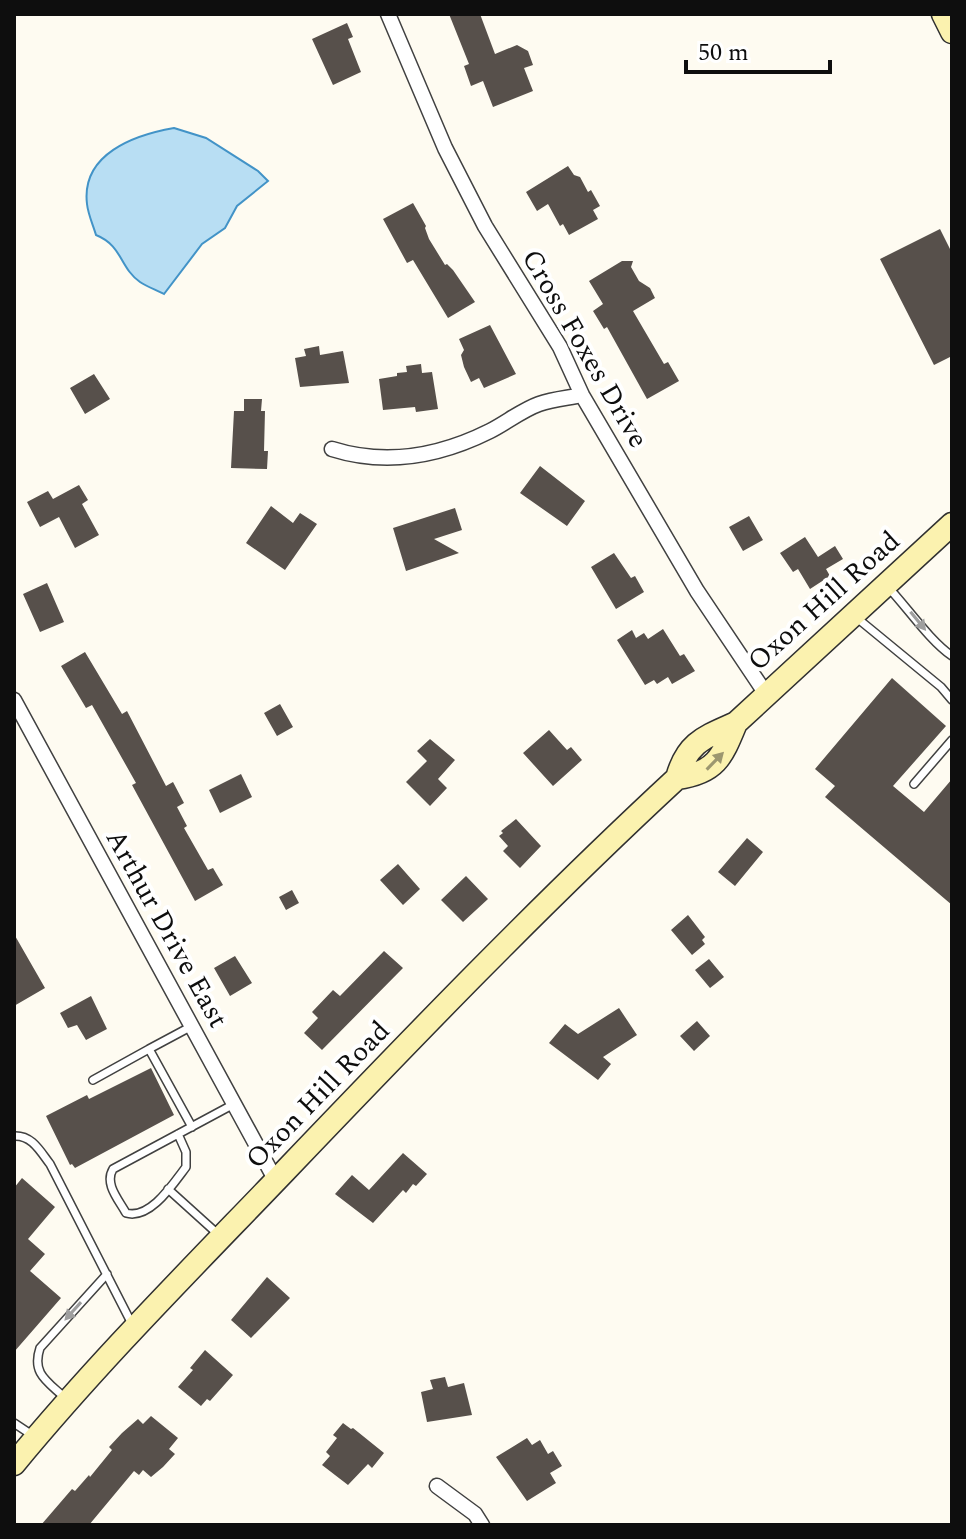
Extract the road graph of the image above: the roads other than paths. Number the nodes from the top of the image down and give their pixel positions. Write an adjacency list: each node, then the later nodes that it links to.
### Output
1 (388, 14): 4 (street, Cross Foxes Drive)
2 (943, 14): 3 (main road)
3 (952, 32)
4 (582, 395): 5 (street); 10 (street, Cross Foxes Drive)
5 (332, 449)
6 (952, 524): 7 (main road, Oxon Hill Road)
7 (886, 584): 8 (main road, Oxon Hill Road); 9 (lane, one-way to 9)
8 (852, 614): 10 (main road, Oxon Hill Road); 12 (lane)
9 (952, 656)
10 (766, 694): 22 (main road, Oxon Hill Road)
11 (14, 700): 15 (street, Arthur Drive East)
12 (952, 700)
13 (951, 744): 14 (lane)
14 (914, 784)
15 (192, 1026): 16 (lane); 18 (street, Arthur Drive East)
16 (149, 1049): 17 (lane); 19 (lane)
17 (93, 1080)
18 (234, 1104): 19 (lane); 22 (street, Arthur Drive East)
19 (192, 1127): 20 (lane)
20 (178, 1134): 23 (lane); 23 (lane)
21 (14, 1136): 25 (lane)
22 (276, 1181): 24 (main road, Oxon Hill Road)
23 (168, 1189): 24 (lane)
24 (220, 1236): 26 (main road, Oxon Hill Road)
25 (107, 1274): 26 (lane); 27 (lane, one-way to 27)
26 (134, 1328): 27 (main road, Oxon Hill Road)
27 (68, 1401): 29 (main road, Oxon Hill Road)
28 (14, 1423): 29 (lane)
29 (36, 1438): 30 (main road, Oxon Hill Road)
30 (14, 1464)
31 (437, 1486): 32 (street)
32 (482, 1525)

